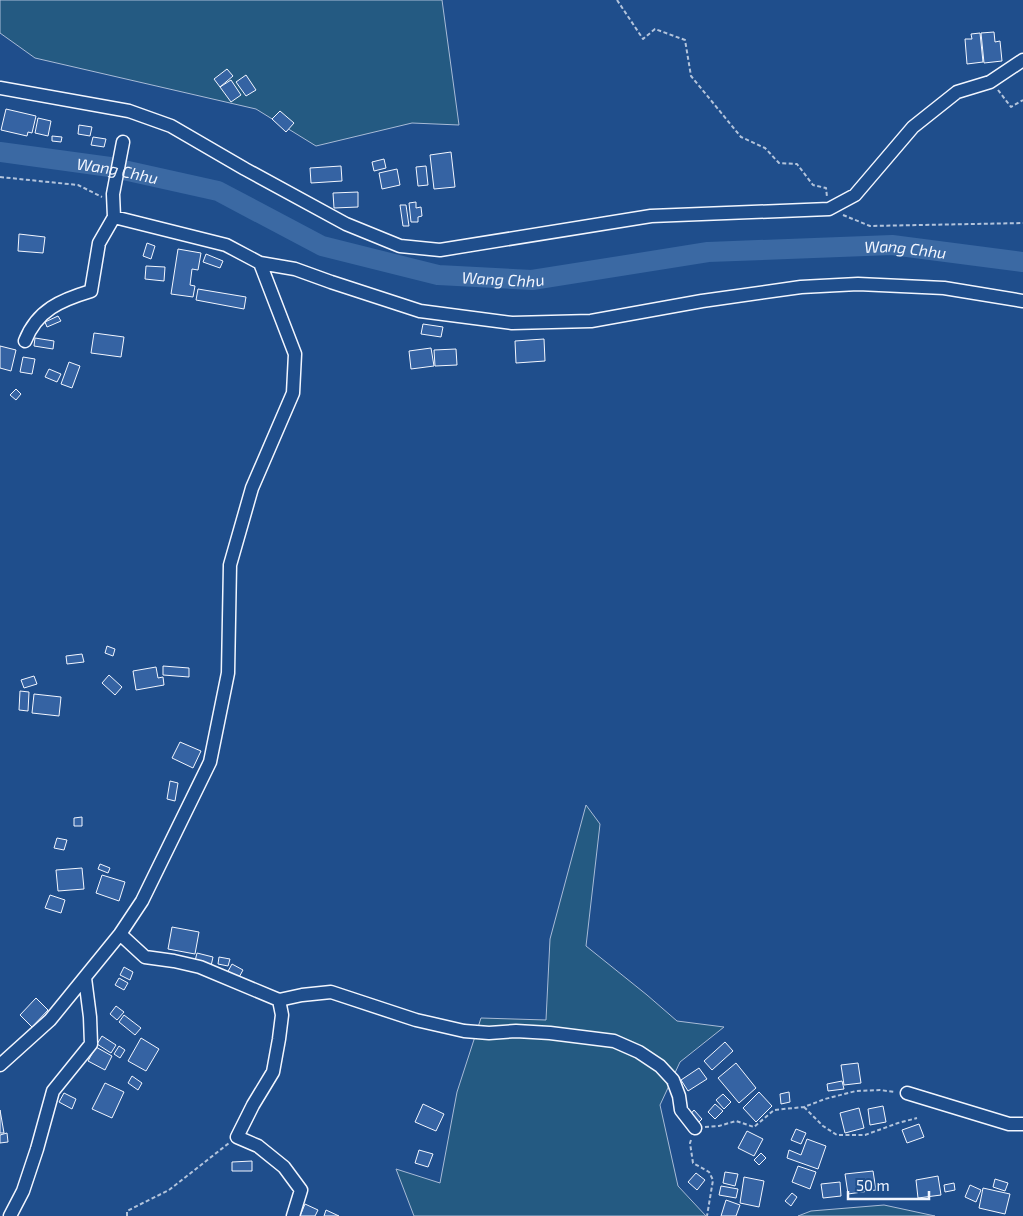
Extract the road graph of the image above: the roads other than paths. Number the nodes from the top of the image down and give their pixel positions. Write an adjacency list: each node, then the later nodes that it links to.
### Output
1 (1023, 60): 2 (street)
2 (0, 88)
3 (123, 142): 4 (street)
4 (114, 217): 5 (street); 7 (street)
5 (260, 263): 6 (street); 8 (street)
6 (1023, 301)
7 (25, 341)
8 (120, 934): 9 (street); 10 (street)
9 (85, 978): 11 (street); 15 (street)
10 (280, 1000): 14 (street); 16 (street)
11 (0, 1065)
12 (907, 1093): 13 (street)
13 (1023, 1124)
14 (695, 1128)
15 (10, 1216)
16 (294, 1216)

